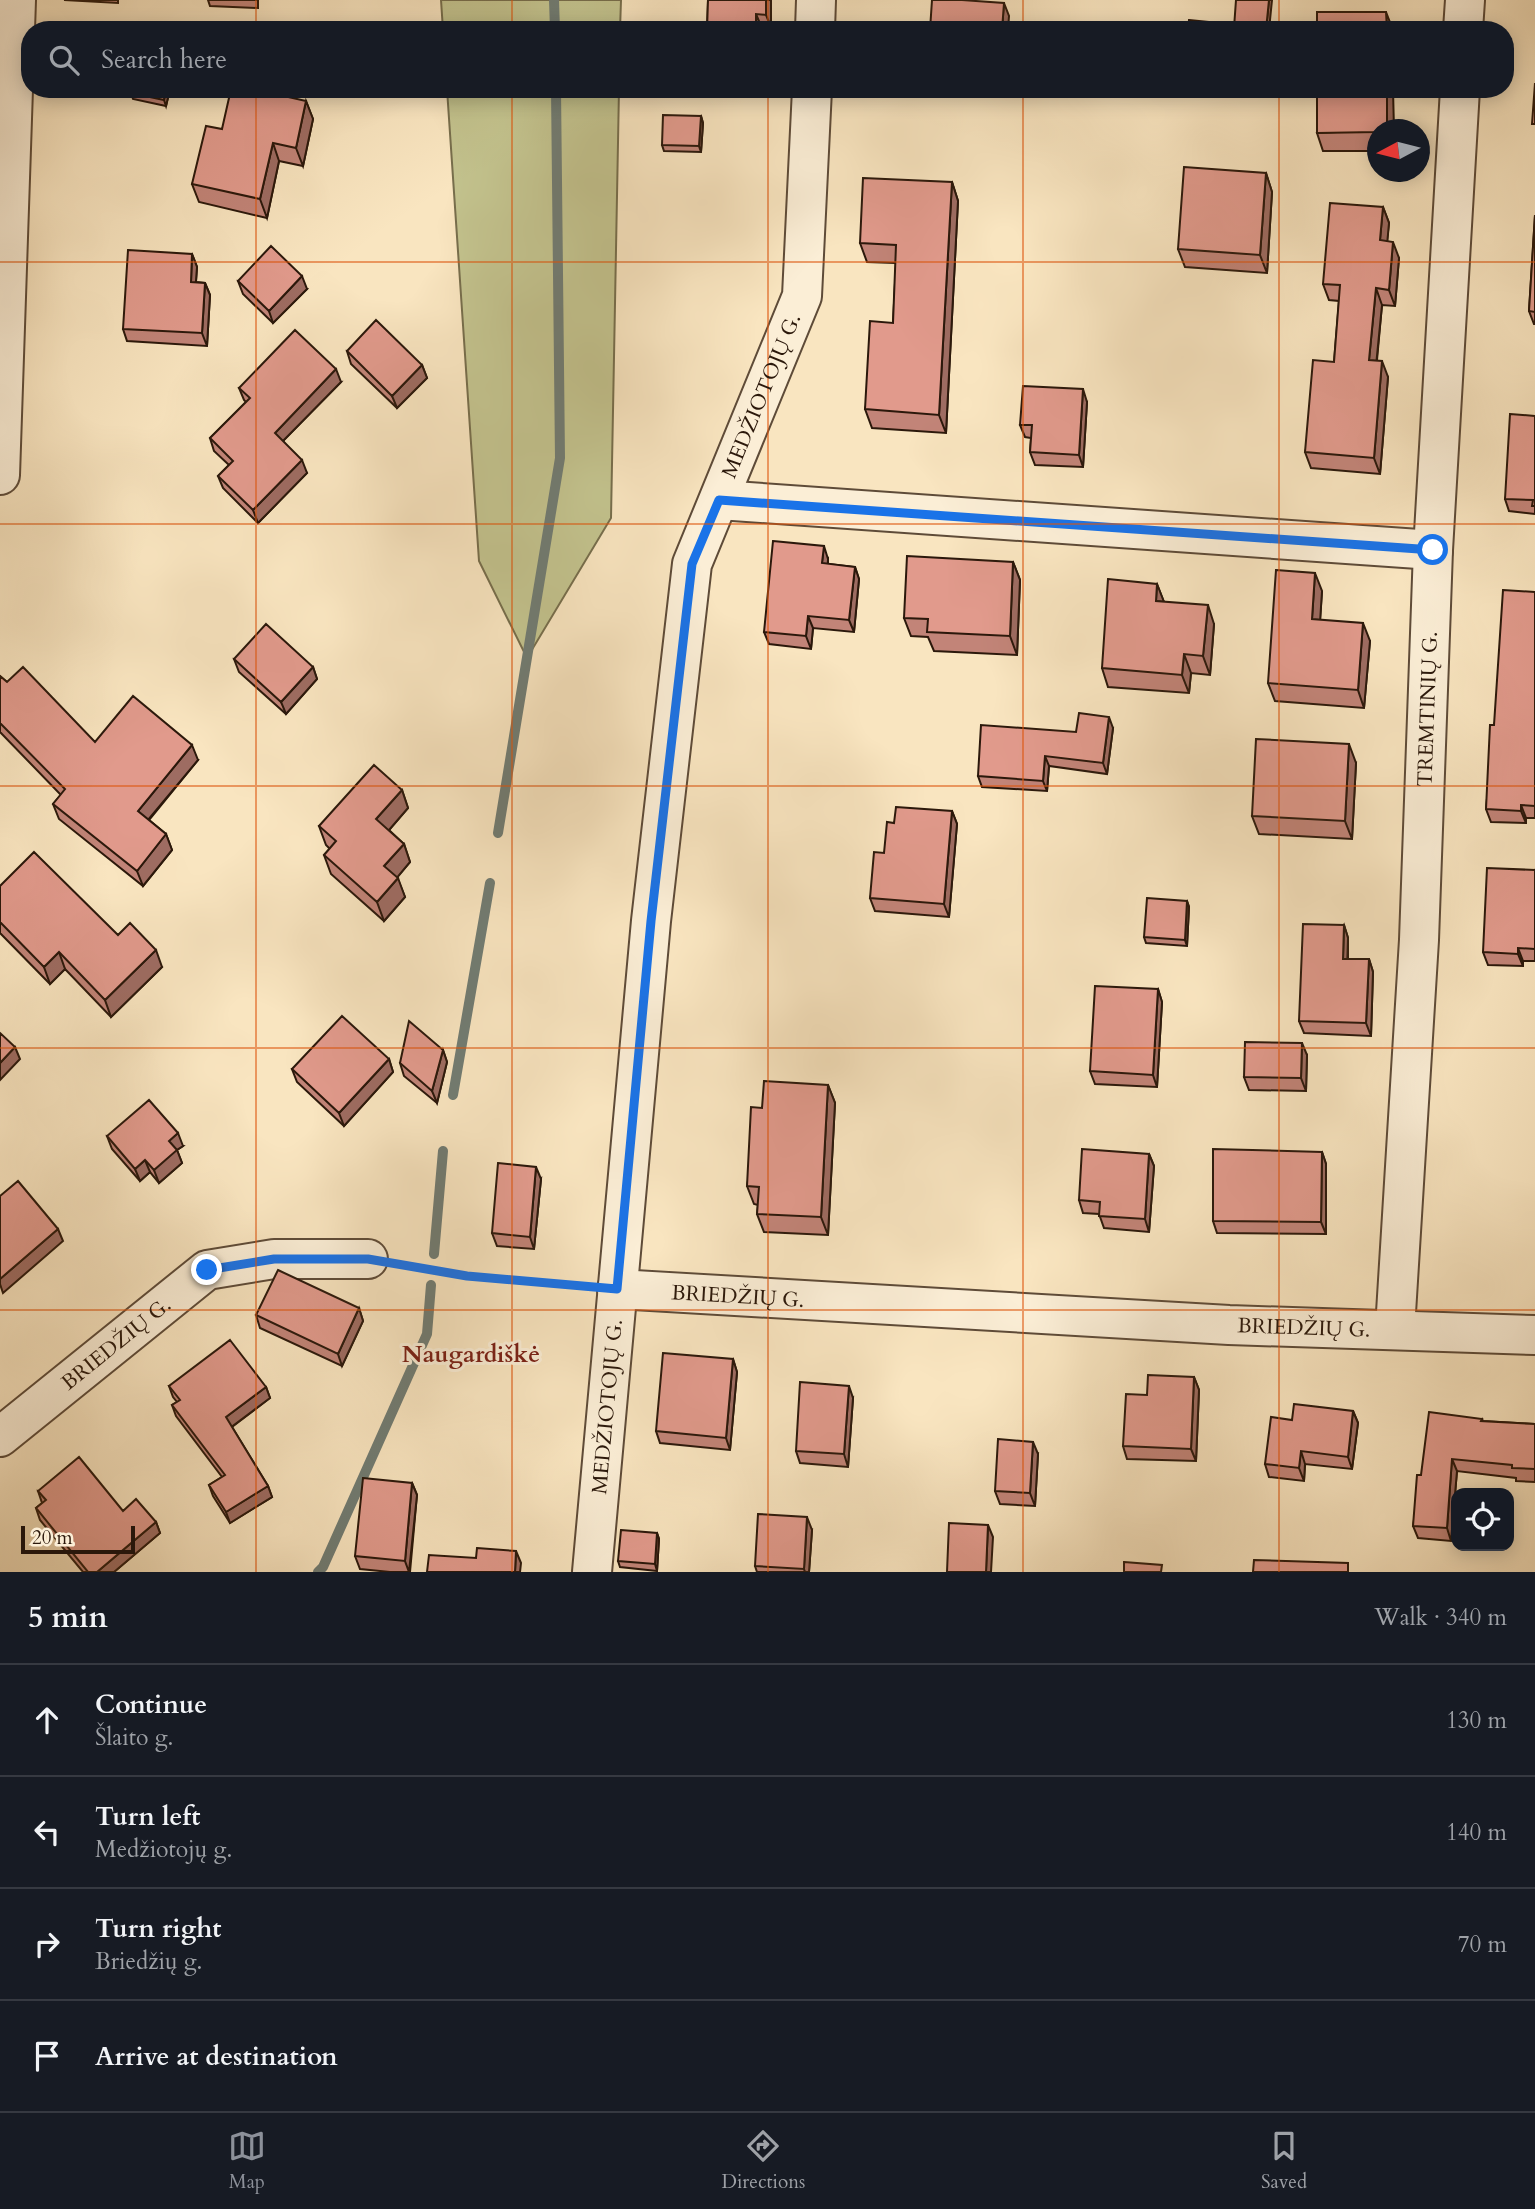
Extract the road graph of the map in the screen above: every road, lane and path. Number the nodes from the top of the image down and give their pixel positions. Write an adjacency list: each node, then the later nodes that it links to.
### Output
1 (16, 0): 8 (street)
2 (816, 0): 4 (street)
3 (1465, 0): 5 (street)
4 (815, 21)
5 (1464, 21)
6 (812, 98): 9 (street, MEDŽIOTOJŲ G.)
7 (1459, 98): 10 (street, TREMTINIŲ G.)
8 (0, 475)
9 (719, 500): 10 (street); 12 (street, MEDŽIOTOJŲ G.)
10 (1433, 550): 13 (street, TREMTINIŲ G.)
11 (368, 1259): 12 (path); 15 (street, BRIEDŽIŲ G.)
12 (617, 1289): 13 (street, BRIEDŽIŲ G.); 16 (street, MEDŽIOTOJŲ G.)
13 (1395, 1329): 14 (street, BRIEDŽIŲ G.)
14 (1535, 1335)
15 (0, 1437)
16 (592, 1572)

